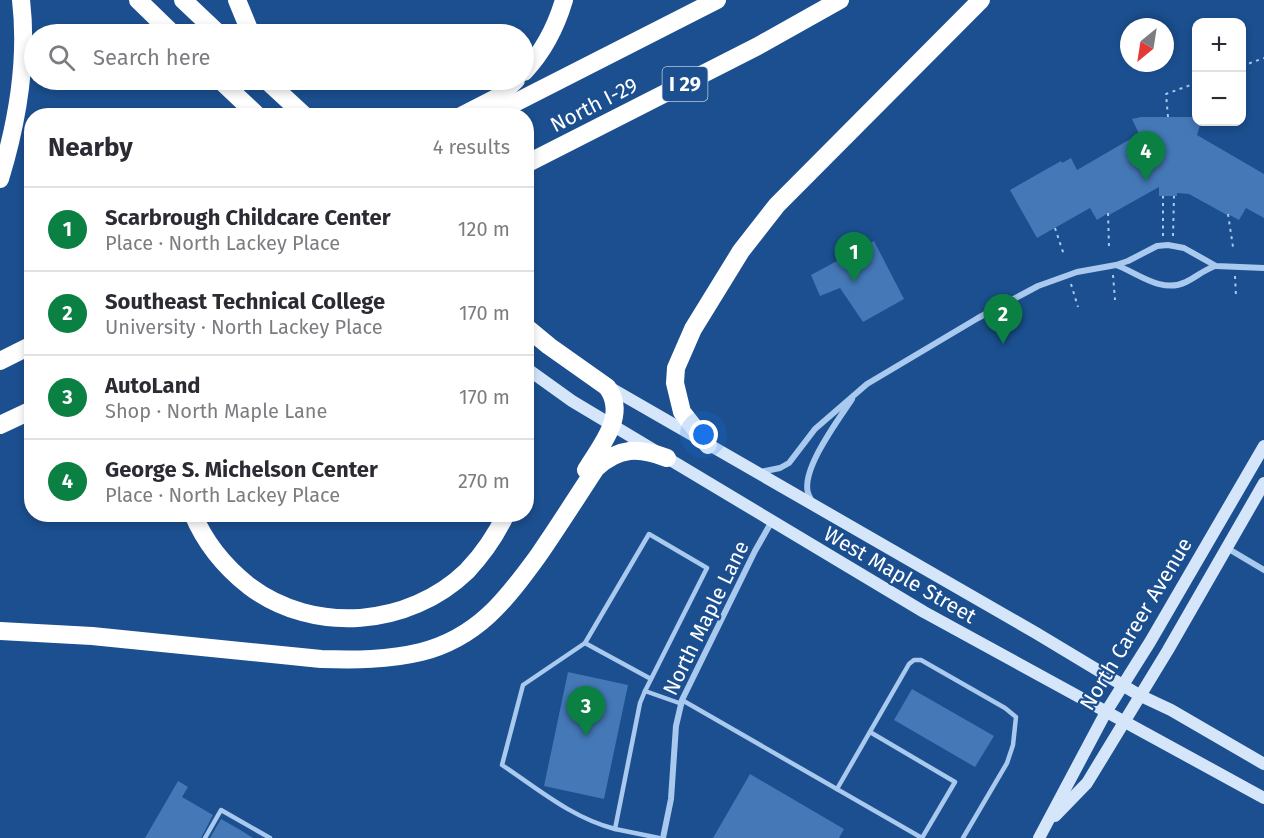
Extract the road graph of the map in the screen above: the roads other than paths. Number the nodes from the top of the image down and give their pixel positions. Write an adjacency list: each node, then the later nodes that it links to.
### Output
1 (21, 0): 23 (highway)
2 (138, 0): 9 (highway)
3 (183, 0): 10 (highway)
4 (237, 0): 11 (highway)
5 (564, 0): 12 (highway)
6 (717, 0): 21 (highway, North I-29)
7 (840, 0): 22 (highway, North I-29 / I 29)
8 (981, 0): 36 (highway)
9 (163, 24)
10 (208, 24)
11 (247, 24)
12 (534, 60)
13 (231, 90): 17 (highway)
14 (277, 90): 18 (highway)
15 (292, 90): 19 (highway)
16 (505, 90): 20 (highway)
17 (250, 108)
18 (296, 108)
19 (304, 108)
20 (477, 108)
21 (505, 108)
22 (534, 160)
23 (0, 179)
24 (1116, 265): 25 (street); 25 (street); 32 (street)
25 (1216, 266): 26 (street)
26 (1264, 268)
27 (534, 334): 31 (highway)
28 (24, 349): 29 (highway)
29 (0, 361)
30 (534, 374): 35 (main road, West Maple Street)
31 (591, 376): 35 (highway); 36 (main road, West Maple Street)
32 (855, 393): 39 (street); 41 (street)
33 (24, 414): 34 (highway)
34 (0, 425)
35 (612, 426): 38 (main road, West Maple Street); 46 (highway)
36 (708, 444): 39 (main road, West Maple Street)
37 (1264, 446): 51 (main road, North Career Avenue)
38 (667, 458): 42 (main road, West Maple Street); 46 (highway)
39 (754, 472): 41 (main road, West Maple Street)
40 (1264, 483): 45 (main road, North Career Avenue)
41 (815, 507): 51 (main road, West Maple Street)
42 (772, 521): 54 (street, North Maple Lane); 55 (main road, West Maple Street)
43 (197, 522): 44 (highway)
44 (502, 522)
45 (1227, 548): 47 (street); 53 (main road, North Career Avenue)
46 (534, 561): 48 (highway)
47 (1264, 570)
48 (0, 632)
49 (585, 643): 50 (lane); 50 (lane); 62 (lane)
50 (651, 679): 52 (lane)
51 (1122, 684): 53 (main road, West Maple Street); 55 (main road, North Career Avenue)
52 (645, 691): 54 (lane); 62 (lane)
53 (1139, 695): 56 (main road, North Career Avenue); 58 (main road, West Maple Street)
54 (682, 702): 59 (lane); 65 (street, North Maple Lane)
55 (1106, 712): 56 (main road, West Maple Street); 61 (main road, North Career Avenue)
56 (1124, 721): 60 (main road, West Maple Street); 61 (main road, North Career Avenue)
57 (870, 732): 59 (lane); 66 (lane); 67 (lane)
58 (1264, 764)
59 (837, 789): 66 (lane)
60 (1264, 798)
61 (1046, 825): 68 (main road, North Career Avenue)
62 (615, 829): 65 (lane)
63 (205, 838): 64 (lane)
64 (270, 838)
65 (661, 838)
66 (922, 838)
67 (963, 838)
68 (1039, 838)

